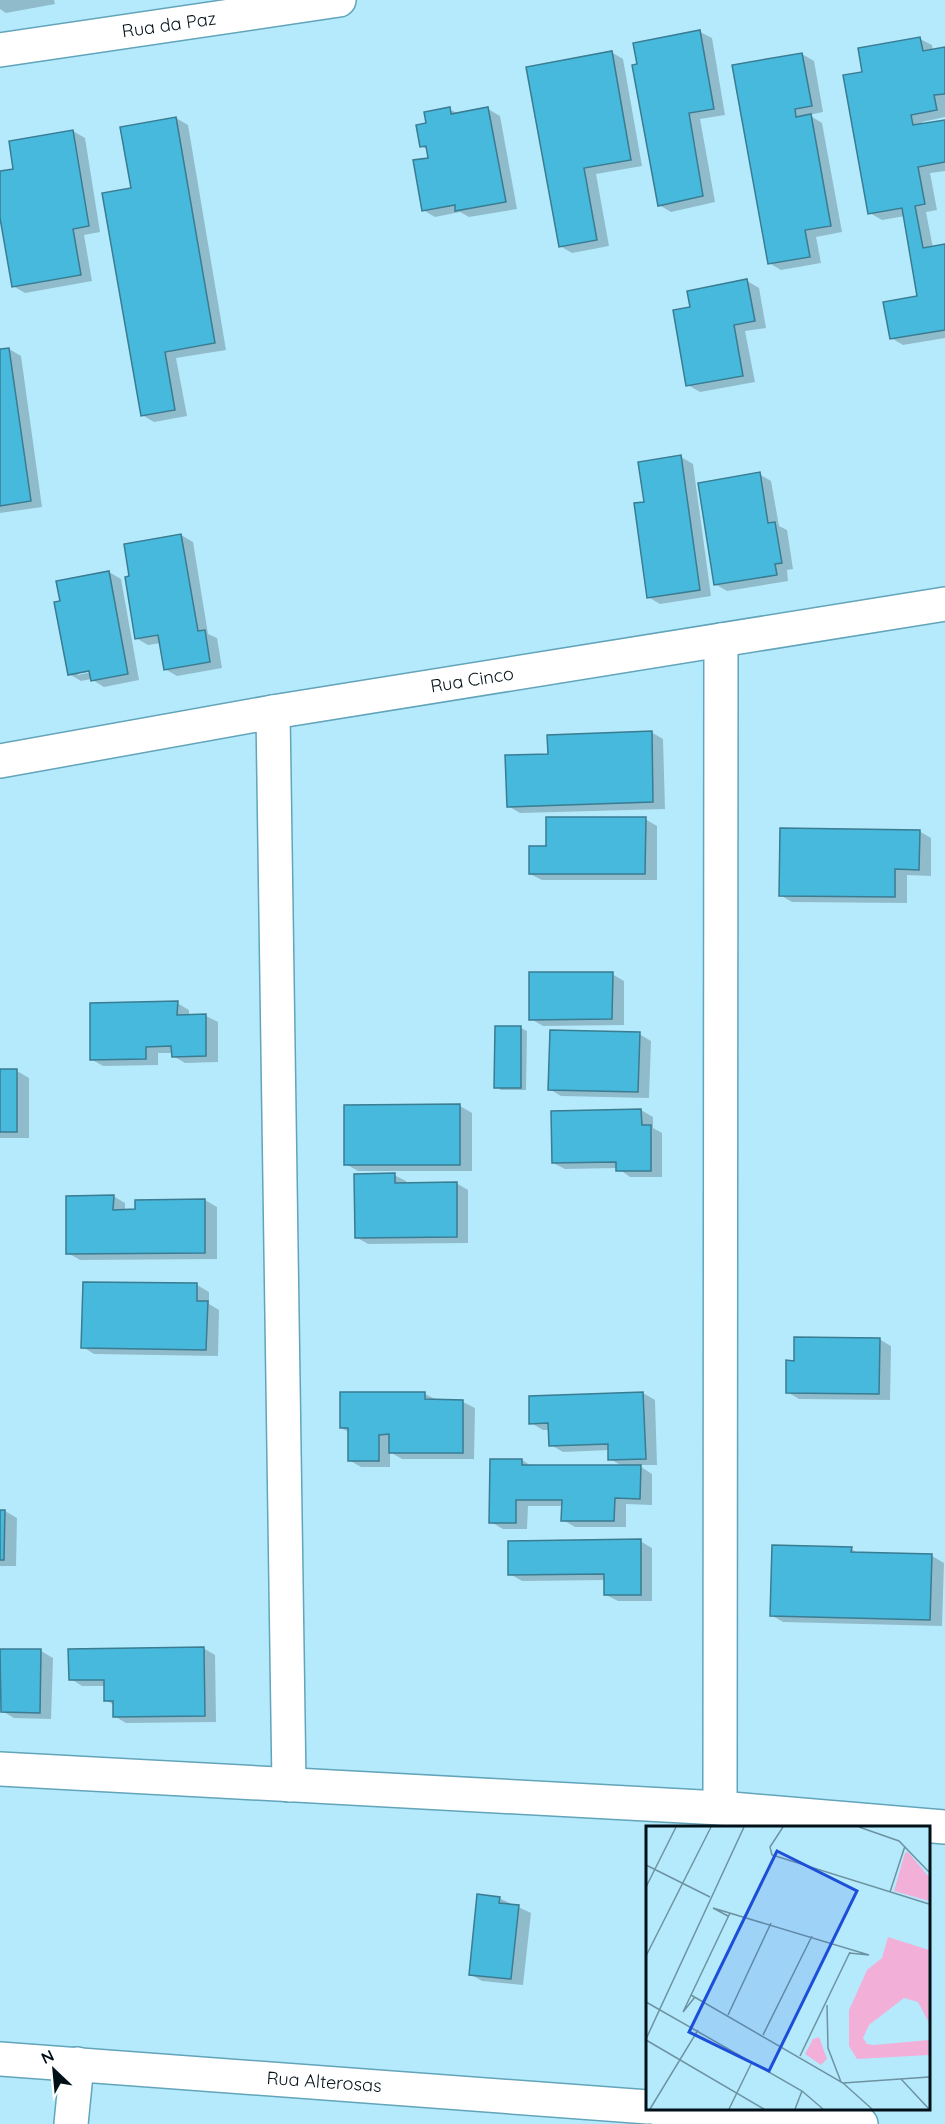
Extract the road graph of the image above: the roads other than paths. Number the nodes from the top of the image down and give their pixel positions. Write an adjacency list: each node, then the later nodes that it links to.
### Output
1 (339, 0): 2 (street, Rua da Paz)
2 (0, 50)
3 (945, 604): 4 (street, Rua Cinco)
4 (721, 640): 5 (street, Rua Cinco); 9 (street)
5 (273, 712): 6 (street, Rua Cinco); 8 (street)
6 (0, 761)
7 (0, 1769): 8 (street)
8 (289, 1785): 9 (street)
9 (720, 1808): 10 (street)
10 (945, 1827)
11 (0, 2059): 12 (street, Rua Alterosas)
12 (77, 2064): 13 (street, Rua Alterosas); 16 (street)
13 (646, 2107)
14 (664, 2109): 15 (street)
15 (739, 2119): 17 (street)
16 (71, 2124)
17 (861, 2124)

